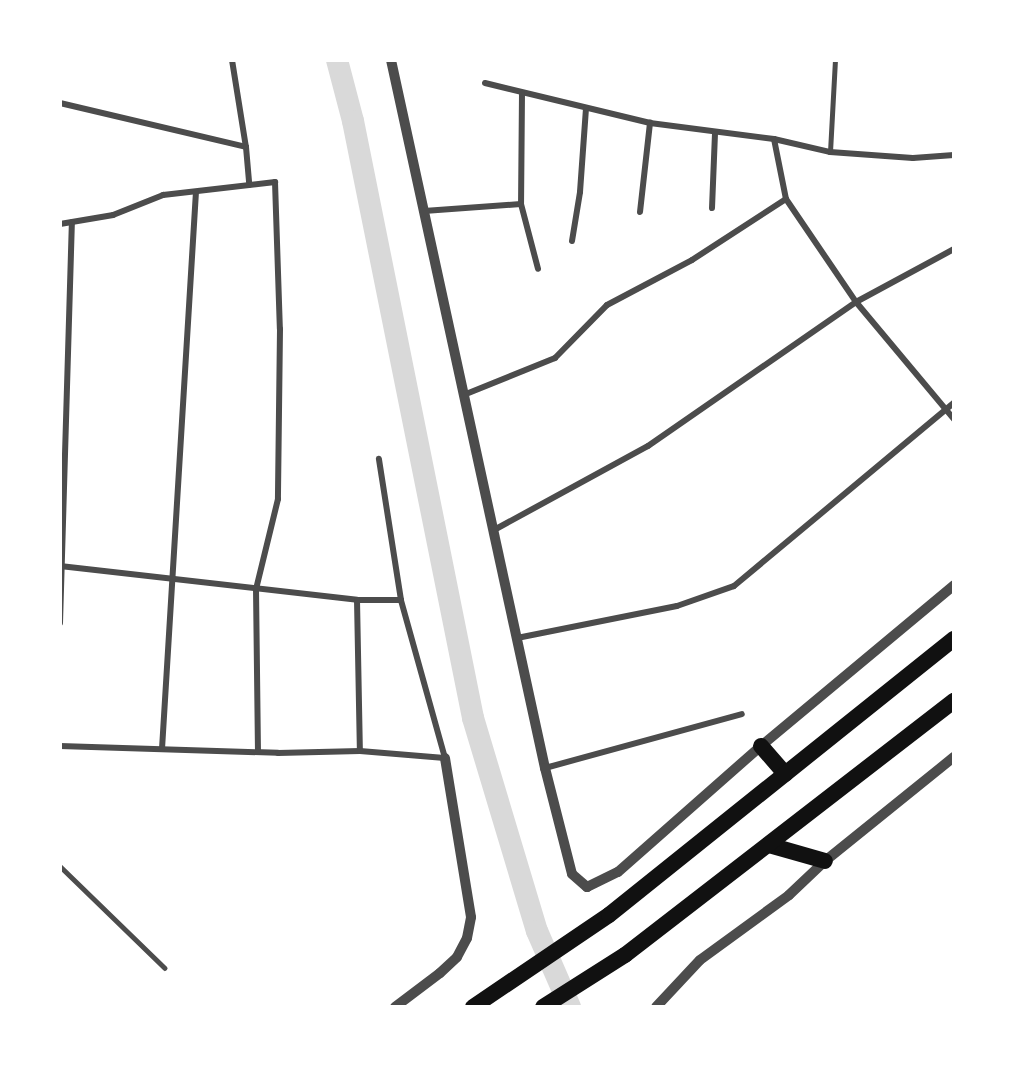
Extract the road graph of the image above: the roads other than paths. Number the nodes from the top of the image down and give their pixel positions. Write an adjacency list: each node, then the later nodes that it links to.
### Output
1 (232, 60): 11 (street)
2 (391, 60): 19 (street)
3 (835, 60): 12 (lane)
4 (485, 82): 5 (street)
5 (522, 93): 7 (street); 17 (street)
6 (60, 103): 11 (street)
7 (586, 108): 8 (street); 23 (street)
8 (651, 123): 9 (street); 20 (street)
9 (715, 134): 10 (street); 18 (street)
10 (774, 139): 12 (street); 16 (street)
11 (246, 147): 14 (street)
12 (830, 152): 13 (street)
13 (954, 155)
14 (249, 185): 15 (street); 36 (street)
15 (196, 192): 21 (street); 34 (street)
16 (786, 199): 26 (street); 27 (street)
17 (521, 204): 19 (street); 25 (street)
18 (712, 208)
19 (424, 211): 27 (street)
20 (640, 212)
21 (72, 222): 22 (street); 33 (street)
22 (60, 224)
23 (572, 241)
24 (954, 249): 26 (street)
25 (538, 269)
26 (856, 302): 29 (street); 32 (street)
27 (466, 394): 32 (street)
28 (954, 403): 29 (street)
29 (945, 411): 30 (street); 40 (street)
30 (954, 419)
31 (379, 459): 38 (street)
32 (494, 530): 40 (street)
33 (61, 566): 34 (street); 39 (street)
34 (169, 579): 36 (street); 46 (street)
35 (954, 585): 45 (street)
36 (256, 589): 37 (street); 48 (street)
37 (357, 600): 38 (street); 47 (street)
38 (401, 600): 50 (street)
39 (60, 623)
40 (517, 638): 51 (street)
41 (954, 639): 52 (highway)
42 (954, 701): 53 (highway)
43 (742, 714): 51 (street)
44 (60, 746): 46 (street)
45 (761, 746): 51 (street); 52 (highway)
46 (162, 749): 48 (street)
47 (360, 751): 48 (street); 50 (street)
48 (258, 752)
49 (954, 757): 54 (street)
50 (445, 758): 57 (street)
51 (545, 768)
52 (784, 774): 58 (highway)
53 (769, 845): 54 (highway); 59 (highway)
54 (825, 861): 60 (street)
55 (60, 866): 56 (lane)
56 (165, 968)
57 (395, 1007)
58 (473, 1007)
59 (543, 1007)
60 (656, 1007)

